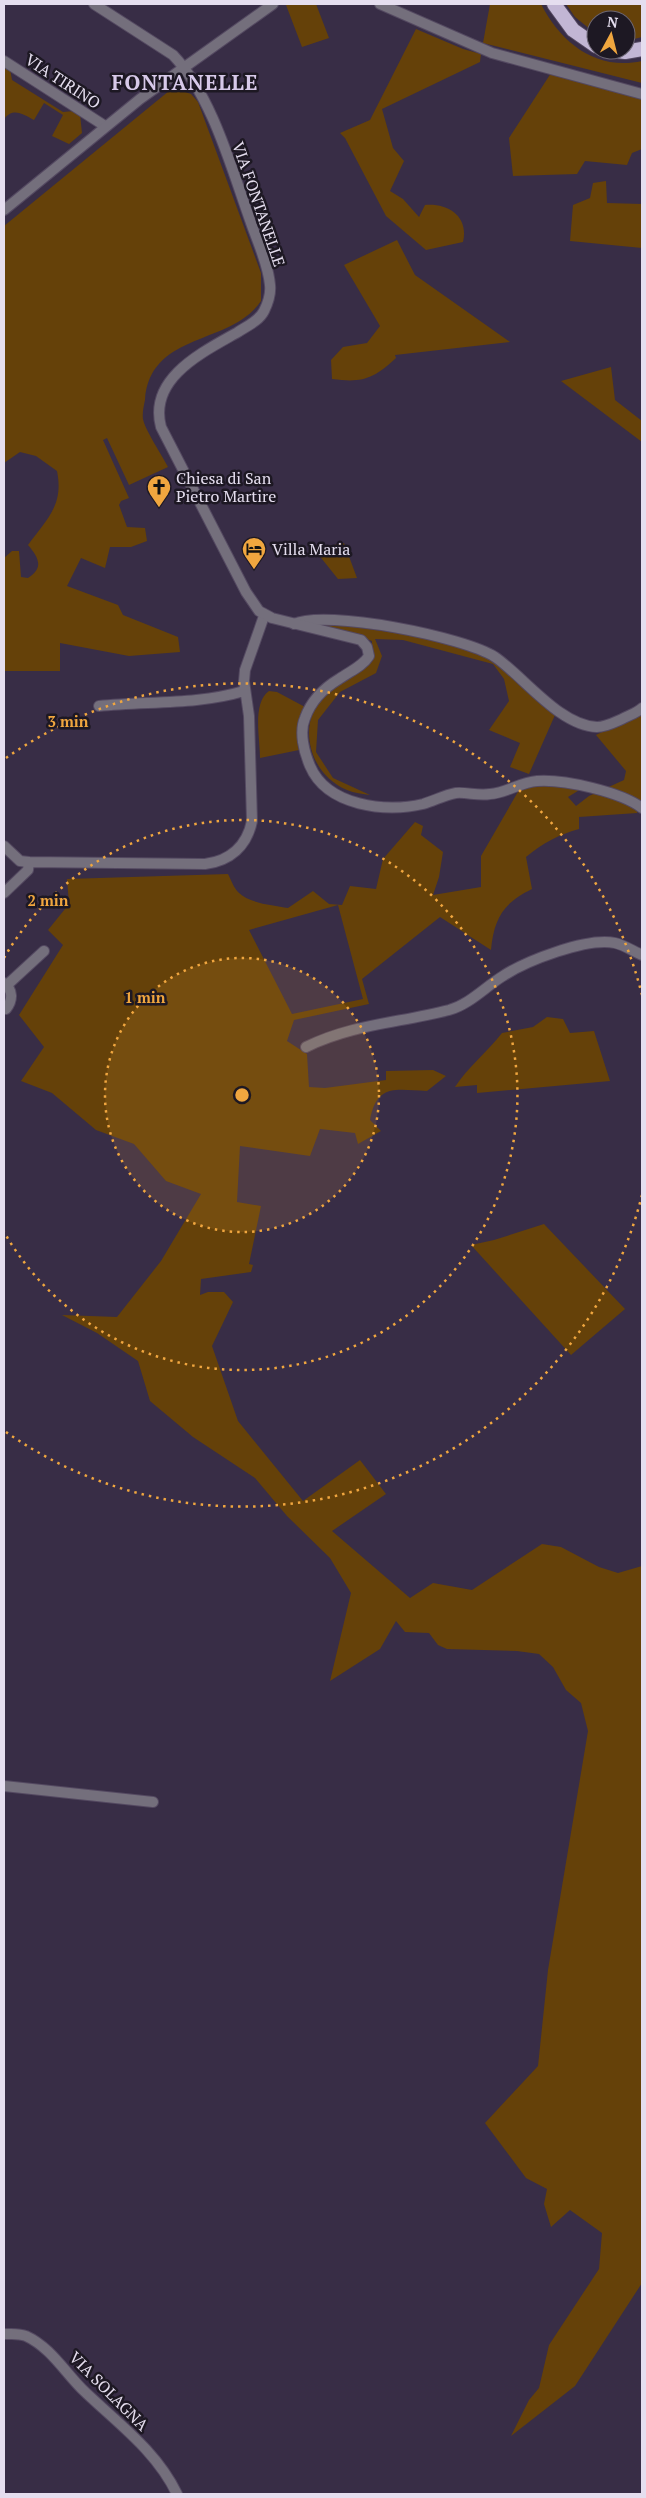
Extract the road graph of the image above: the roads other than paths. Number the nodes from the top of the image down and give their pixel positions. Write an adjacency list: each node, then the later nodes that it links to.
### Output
1 (94, 4): 7 (street, VIA FONTANELLE)
2 (273, 4): 7 (street, VIA TIRINO)
3 (380, 4): 8 (street)
4 (554, 4): 5 (highway)
5 (586, 39)
6 (4, 61): 9 (street, VIA TIRINO)
7 (184, 66): 9 (street, VIA TIRINO); 11 (street, VIA FONTANELLE)
8 (642, 94)
9 (105, 126): 10 (street, VIA TIRINO)
10 (4, 210)
11 (264, 616): 12 (street); 13 (street)
12 (294, 624): 15 (street); 16 (street)
13 (244, 692): 14 (street); 18 (street)
14 (100, 706)
15 (642, 708)
16 (642, 808)
17 (4, 846): 18 (street)
18 (29, 862): 19 (street)
19 (4, 893)
20 (44, 951): 22 (street)
21 (642, 955): 24 (street)
22 (5, 984): 23 (street)
23 (6, 1009)
24 (306, 1047)
25 (4, 1786): 26 (street)
26 (153, 1802)
27 (4, 2334): 28 (street, VIA SOLAGNA)
28 (177, 2494)

